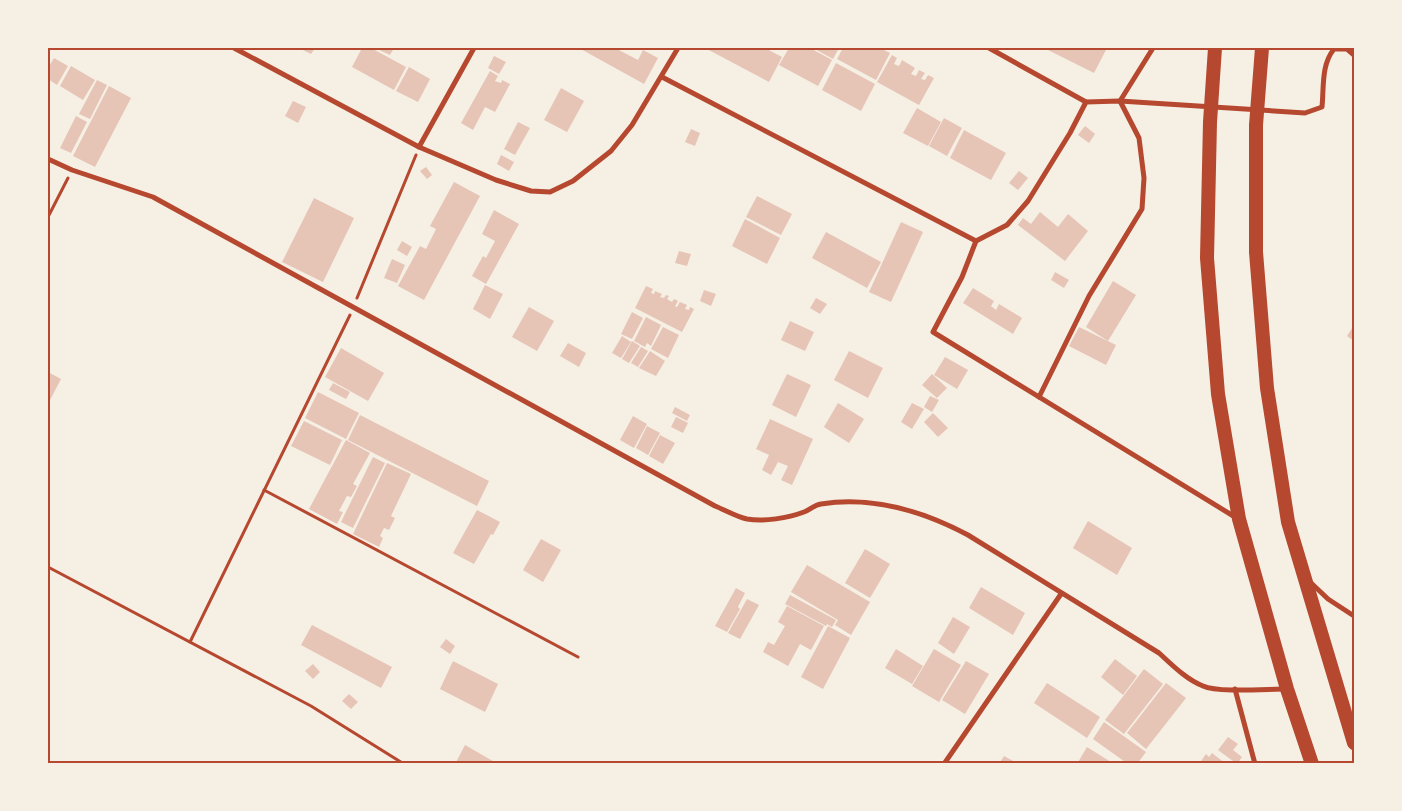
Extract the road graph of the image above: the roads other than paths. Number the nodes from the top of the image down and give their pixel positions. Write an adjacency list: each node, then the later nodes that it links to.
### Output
1 (234, 48): 12 (street)
2 (474, 48): 12 (street)
3 (678, 48): 9 (street)
4 (989, 48): 11 (street)
5 (1153, 48): 10 (street)
6 (1215, 48): 16 (highway)
7 (1262, 48): 17 (highway)
8 (1354, 54): 10 (street)
9 (662, 77): 12 (street); 14 (street)
10 (1120, 101): 11 (street); 15 (street)
11 (1086, 102): 14 (street)
12 (419, 147)
13 (48, 159): 18 (street)
14 (976, 242): 15 (street)
15 (1038, 396): 16 (street)
16 (1239, 519): 21 (highway)
17 (1304, 576): 19 (street); 22 (highway)
18 (1061, 594): 20 (street); 23 (street)
19 (1354, 616)
20 (1235, 689): 21 (street); 24 (street)
21 (1287, 689): 25 (highway)
22 (1354, 743)
23 (944, 764)
24 (1255, 764)
25 (1312, 764)

